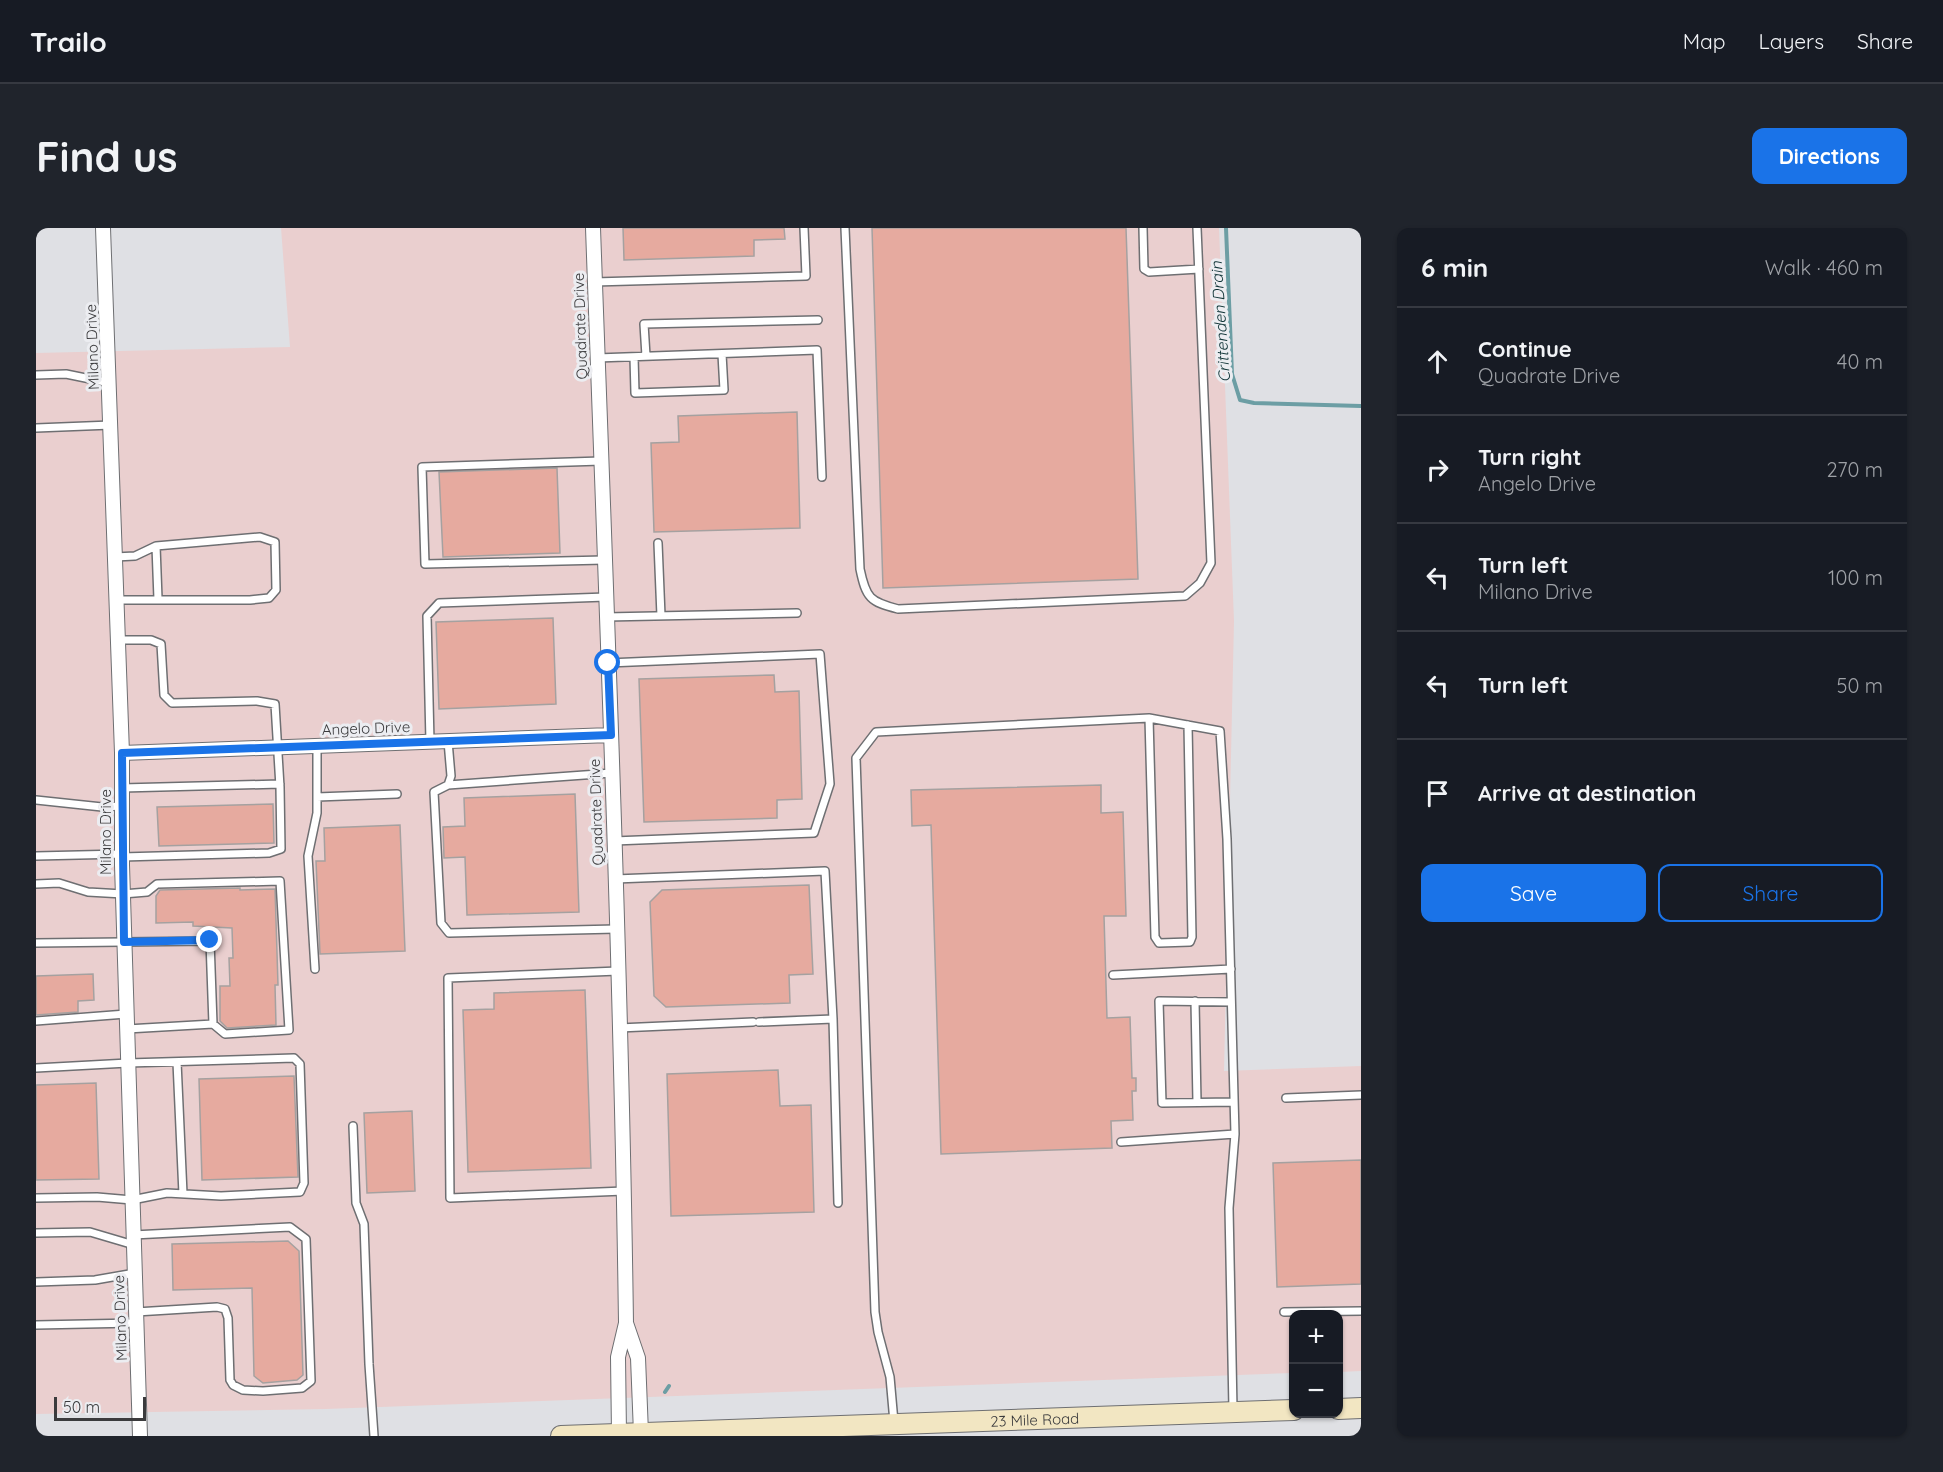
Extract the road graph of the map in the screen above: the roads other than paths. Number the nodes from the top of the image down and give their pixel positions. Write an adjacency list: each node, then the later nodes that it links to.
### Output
1 (103, 228): 15 (street, Milano Drive)
2 (592, 228): 8 (street, Quadrate Drive)
3 (804, 228): 8 (lane)
4 (845, 228): 7 (lane)
5 (1143, 228): 7 (lane)
6 (1197, 228): 7 (lane)
7 (1199, 269)
8 (594, 282): 13 (street, Quadrate Drive)
9 (818, 320): 11 (lane)
10 (722, 354): 11 (lane); 12 (lane); 19 (lane)
11 (646, 356): 12 (lane)
12 (634, 357): 13 (lane)
13 (597, 358): 18 (street, Quadrate Drive)
14 (36, 375): 15 (lane)
15 (110, 383): 16 (street, Milano Drive)
16 (111, 425): 17 (lane); 22 (street, Milano Drive)
17 (36, 428)
18 (601, 460): 23 (street, Quadrate Drive); 23 (lane)
19 (822, 477)
20 (658, 543): 28 (lane)
21 (156, 546): 22 (lane); 25 (lane); 25 (lane)
22 (116, 557): 26 (street, Milano Drive)
23 (604, 560): 24 (street, Quadrate Drive)
24 (606, 597): 29 (street, Quadrate Drive); 36 (lane)
25 (158, 599): 26 (lane)
26 (117, 600): 30 (street, Milano Drive)
27 (797, 613): 28 (lane)
28 (661, 616): 29 (lane)
29 (606, 617): 31 (street, Quadrate Drive)
30 (118, 640): 38 (lane); 39 (street, Milano Drive)
31 (608, 663): 34 (street, Quadrate Drive); 48 (lane)
32 (1149, 718): 33 (lane); 33 (lane); 97 (lane)
33 (1188, 725): 58 (lane)
34 (611, 735): 35 (street, Angelo Drive); 40 (street, Quadrate Drive)
35 (448, 741): 36 (street, Angelo Drive); 42 (lane)
36 (430, 742): 37 (street, Angelo Drive)
37 (317, 746): 38 (street, Angelo Drive); 45 (lane)
38 (278, 747): 39 (street, Angelo Drive); 41 (lane)
39 (122, 753): 43 (street, Milano Drive)
40 (612, 773): 42 (lane); 48 (street, Quadrate Drive)
41 (280, 784): 43 (lane); 49 (lane)
42 (448, 785): 54 (lane)
43 (122, 788): 47 (street, Milano Drive)
44 (397, 794): 45 (lane)
45 (317, 797): 57 (lane)
46 (36, 800): 47 (lane)
47 (122, 806): 49 (street, Milano Drive)
48 (614, 841): 51 (street, Quadrate Drive)
49 (122, 855): 50 (lane); 53 (street, Milano Drive)
50 (36, 856)
51 (615, 879): 54 (street, Quadrate Drive); 64 (lane)
52 (36, 884): 53 (lane)
53 (123, 894): 55 (street, Milano Drive); 66 (lane)
54 (616, 928): 59 (street, Quadrate Drive)
55 (124, 942): 56 (lane); 63 (street, Milano Drive); 66 (lane)
56 (36, 943)
57 (315, 969)
58 (1231, 969): 60 (lane); 62 (lane)
59 (618, 971): 67 (street, Quadrate Drive); 79 (lane)
60 (1113, 975)
61 (1195, 1002): 62 (lane); 74 (lane); 74 (lane)
62 (1231, 1002): 75 (lane)
63 (126, 1014): 65 (lane); 68 (street, Milano Drive)
64 (833, 1019): 67 (lane); 83 (lane)
65 (36, 1021)
66 (213, 1024): 68 (lane)
67 (620, 1028): 79 (street, Quadrate Drive)
68 (127, 1029): 70 (street, Milano Drive)
69 (177, 1062): 70 (lane); 80 (lane); 80 (lane)
70 (128, 1063): 71 (lane); 82 (street, Milano Drive)
71 (36, 1068)
72 (1361, 1095): 73 (lane)
73 (1286, 1098)
74 (1197, 1102): 75 (lane)
75 (1234, 1102): 77 (lane)
76 (353, 1126): 103 (lane)
77 (1235, 1134): 78 (lane); 96 (lane)
78 (1120, 1142)
79 (624, 1191): 91 (street, Quadrate Drive)
80 (183, 1194): 82 (lane)
81 (36, 1198): 82 (lane)
82 (132, 1200): 85 (street, Milano Drive)
83 (838, 1203)
84 (36, 1233): 85 (lane)
85 (134, 1240): 86 (street, Milano Drive); 90 (lane)
86 (135, 1273): 87 (lane); 90 (street, Milano Drive)
87 (36, 1282)
88 (1361, 1311): 89 (lane)
89 (1284, 1312)
90 (136, 1318): 92 (lane); 102 (street, Milano Drive)
91 (626, 1323): 99 (street, Quadrate Drive); 101 (street, Quadrate Drive)
92 (36, 1325)
93 (1361, 1408): 94 (main road)
94 (1343, 1409)
95 (1289, 1410): 96 (main road, 23 Mile Road)
96 (1233, 1412): 97 (main road, 23 Mile Road)
97 (894, 1425): 98 (main road, 23 Mile Road)
98 (839, 1431): 100 (main road, 23 Mile Road)
99 (641, 1433): 100 (main road, 23 Mile Road); 101 (main road, 23 Mile Road)
100 (723, 1433)
101 (619, 1434): 104 (main road, 23 Mile Road)
102 (140, 1436)
103 (374, 1436)
104 (561, 1436)

